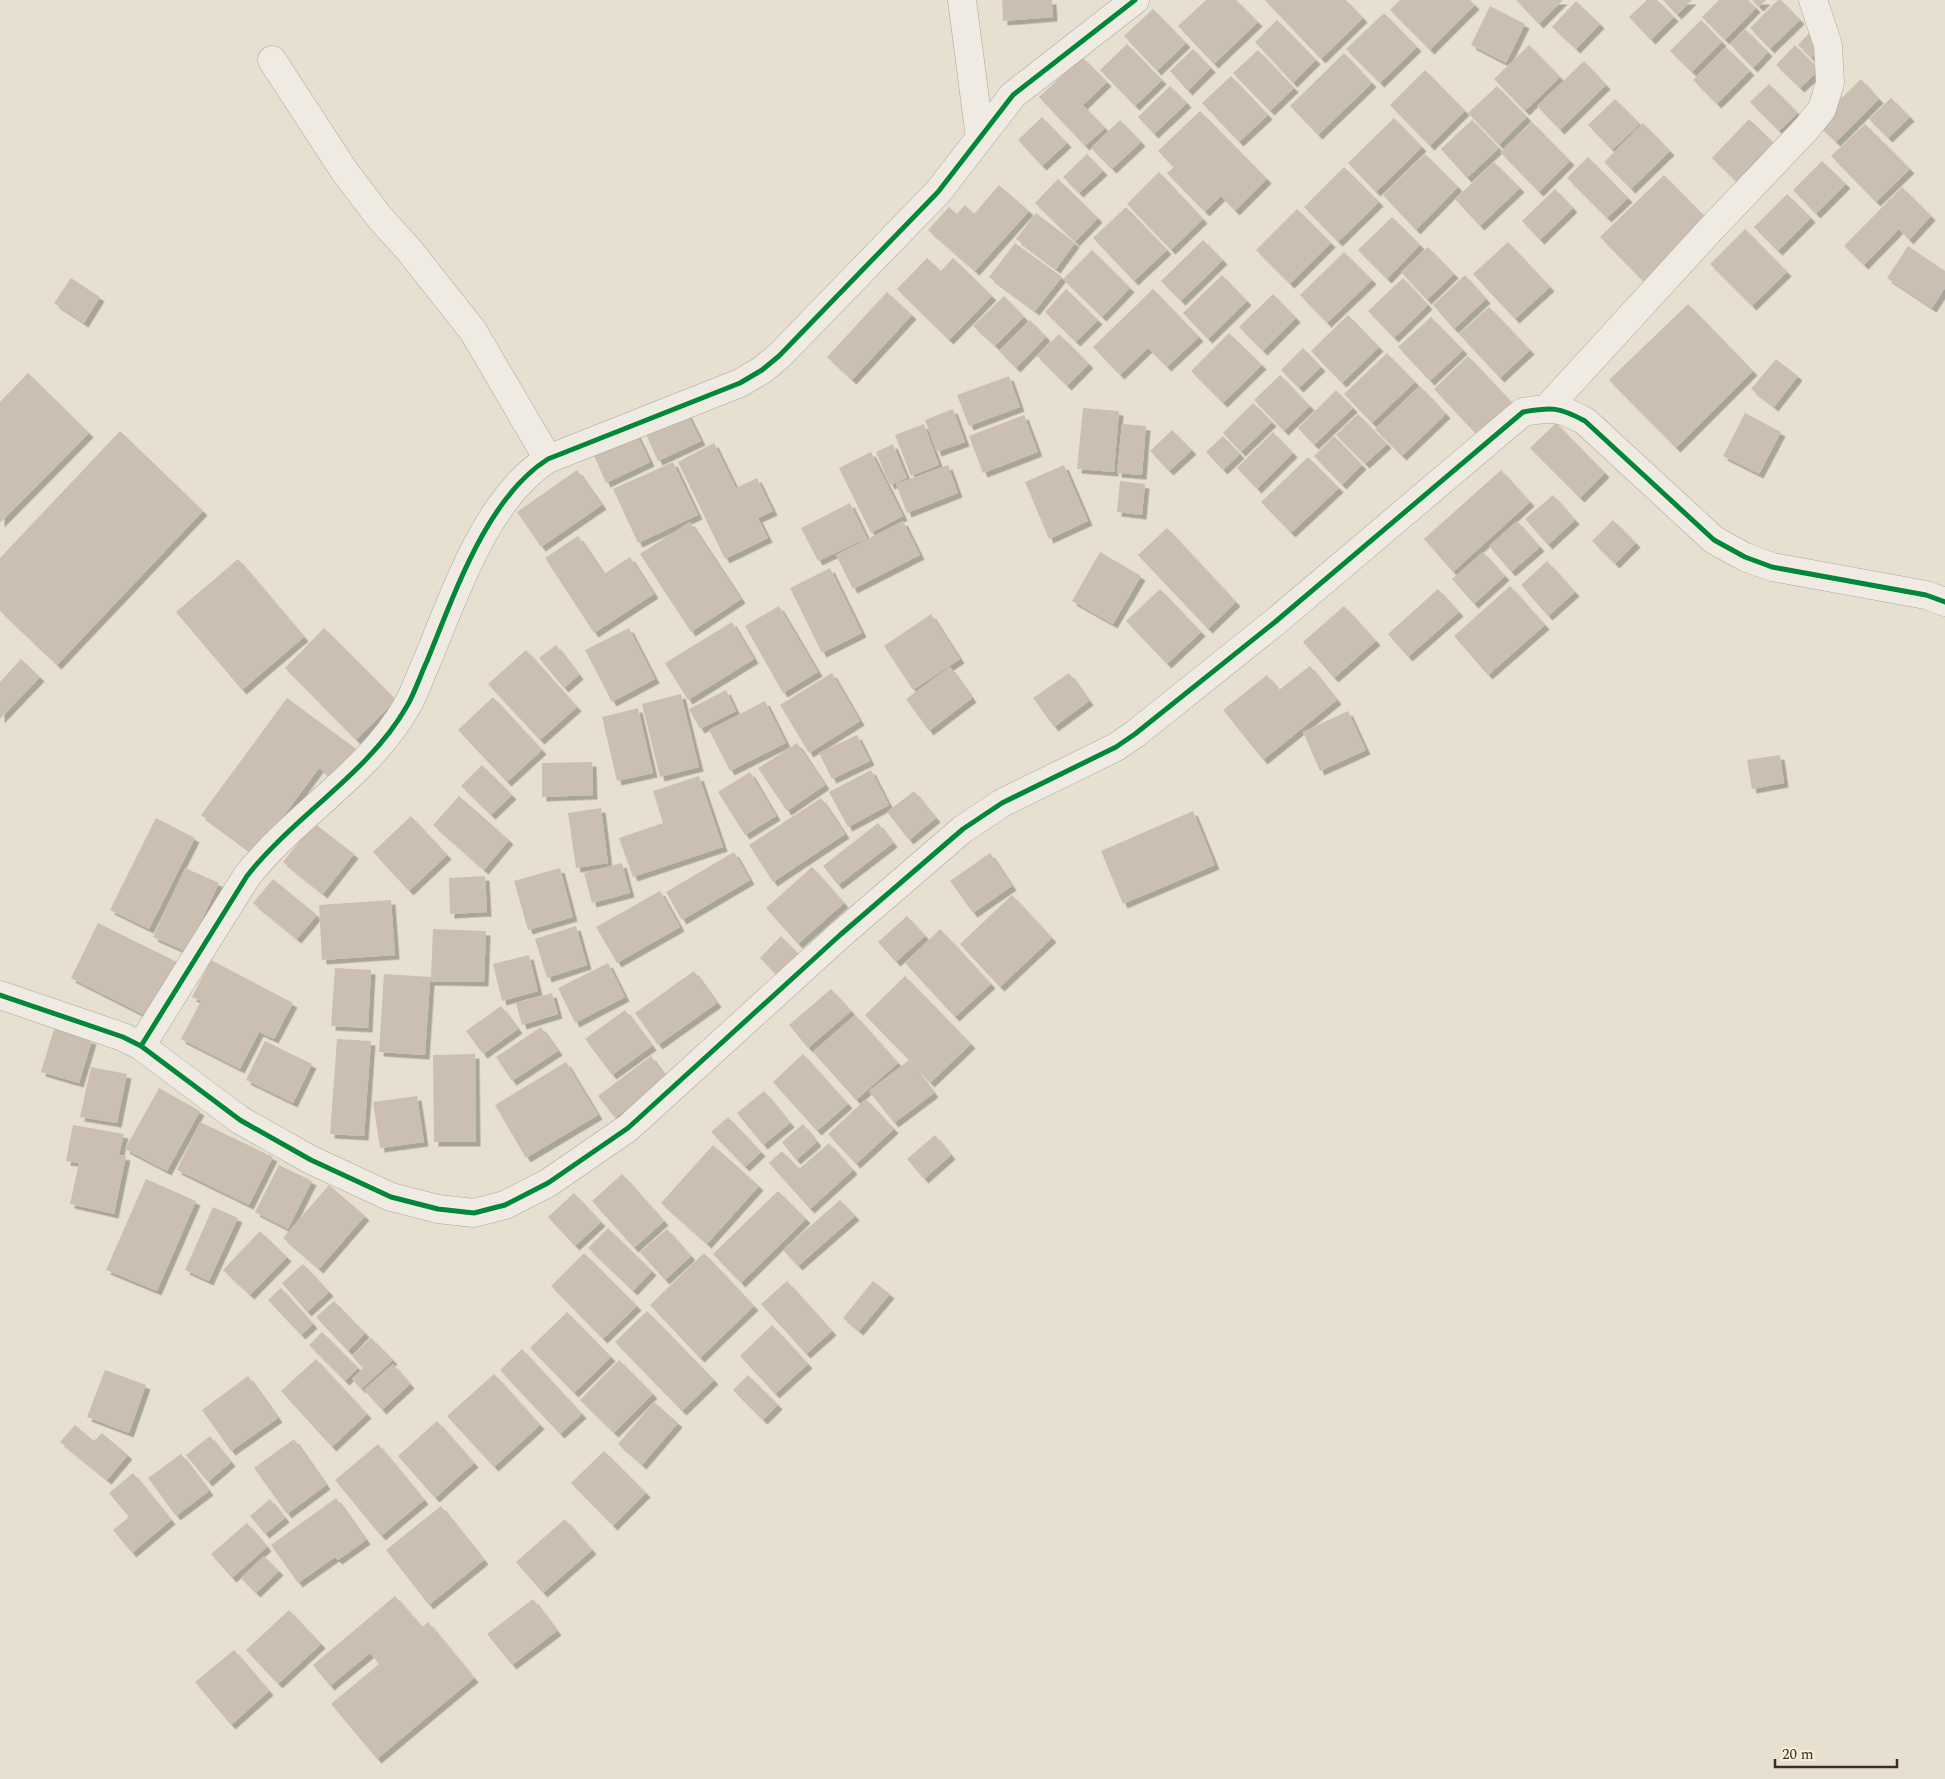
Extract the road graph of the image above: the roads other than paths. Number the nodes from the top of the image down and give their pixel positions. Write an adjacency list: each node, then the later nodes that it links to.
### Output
1 (962, 0): 5 (street)
2 (1135, 0): 5 (street)
3 (1813, 0): 6 (street)
4 (272, 60): 7 (street)
5 (980, 138): 7 (street)
6 (1547, 408): 8 (street); 10 (street)
7 (548, 459): 10 (street)
8 (1945, 602)
9 (0, 994): 10 (street)
10 (141, 1046)

